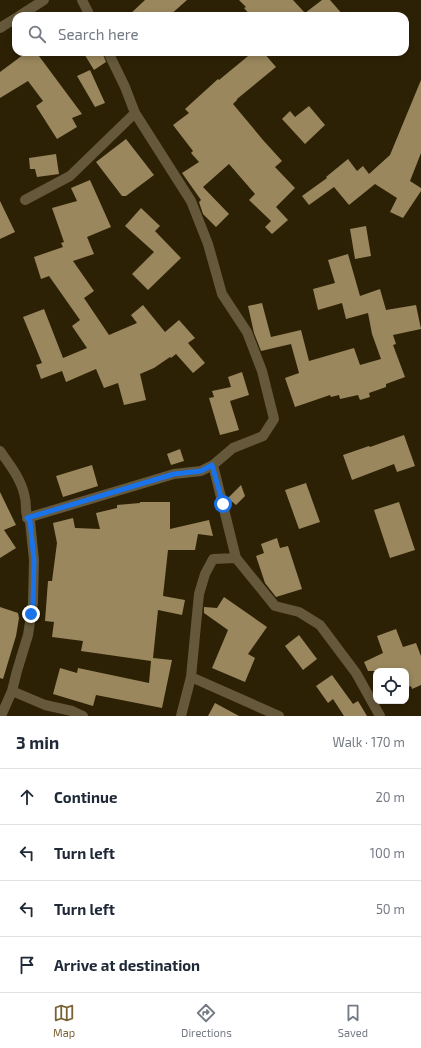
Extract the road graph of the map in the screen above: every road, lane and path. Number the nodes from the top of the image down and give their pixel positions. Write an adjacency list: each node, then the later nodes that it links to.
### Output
1 (44, 0): 3 (street)
2 (82, 0): 4 (street)
3 (25, 12)
4 (88, 12)
5 (12, 20): 6 (street)
6 (0, 28)
7 (110, 56): 8 (street)
8 (135, 113): 9 (street); 11 (street)
9 (25, 200)
10 (0, 451): 12 (street)
11 (212, 465): 12 (street); 13 (street)
12 (27, 518): 15 (street)
13 (236, 558): 14 (street); 20 (street)
14 (191, 677): 18 (street); 19 (street)
15 (12, 692): 16 (street); 17 (street)
16 (1, 716)
17 (83, 716)
18 (181, 716)
19 (279, 716)
20 (380, 716)

